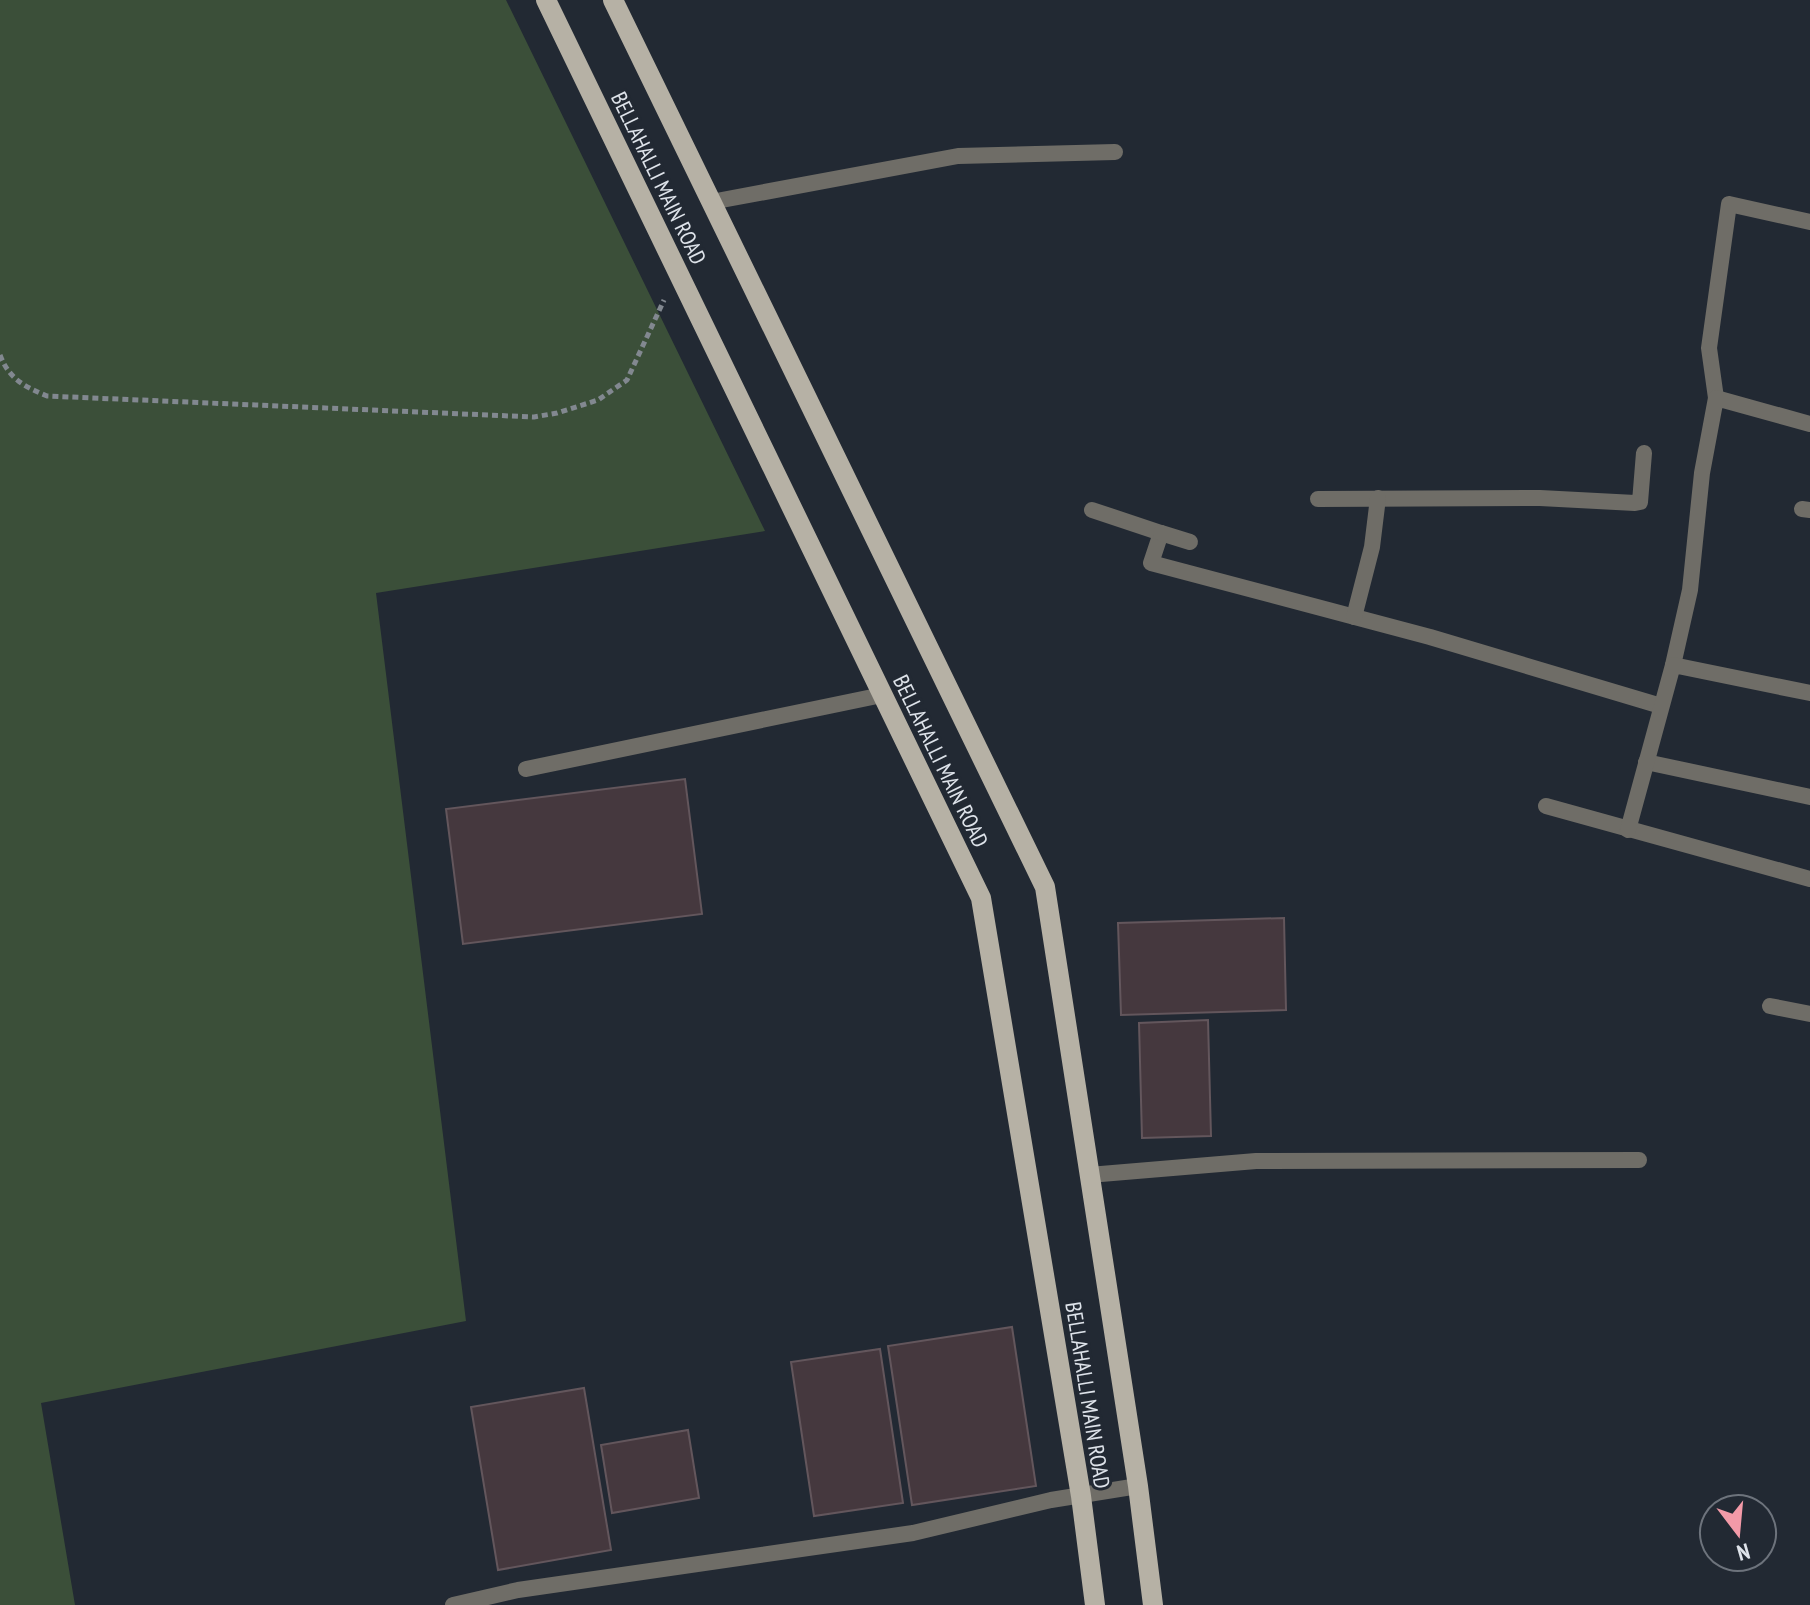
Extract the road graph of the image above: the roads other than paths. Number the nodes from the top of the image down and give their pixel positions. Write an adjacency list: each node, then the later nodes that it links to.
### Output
1 (546, 0): 17 (main road, BELLAHALLI MAIN ROAD)
2 (613, 0): 4 (main road, BELLAHALLI MAIN ROAD)
3 (1115, 152): 4 (street)
4 (711, 202): 28 (main road, BELLAHALLI MAIN ROAD)
5 (1810, 222): 6 (street)
6 (1716, 398): 7 (street); 15 (street)
7 (1810, 424)
8 (1644, 453): 9 (street)
9 (1378, 498): 10 (street); 14 (street)
10 (1318, 499)
11 (1092, 510): 12 (street)
12 (1161, 533): 13 (street); 14 (street)
13 (1190, 542)
14 (1354, 617): 18 (street)
15 (1673, 665): 16 (street); 18 (street)
16 (1810, 693)
17 (882, 695): 20 (street); 30 (main road, BELLAHALLI MAIN ROAD)
18 (1661, 706): 19 (street)
19 (1646, 762): 21 (street); 23 (street)
20 (526, 769)
21 (1810, 797)
22 (1546, 806): 23 (street)
23 (1628, 830): 24 (street)
24 (1810, 879)
25 (1770, 1006): 26 (street)
26 (1810, 1014)
27 (1639, 1160): 28 (street)
28 (1089, 1175): 29 (main road, BELLAHALLI MAIN ROAD)
29 (1138, 1486): 30 (street); 33 (main road, BELLAHALLI MAIN ROAD)
30 (1081, 1496): 31 (street); 32 (main road, BELLAHALLI MAIN ROAD)
31 (453, 1605)
32 (1095, 1605)
33 (1153, 1605)

